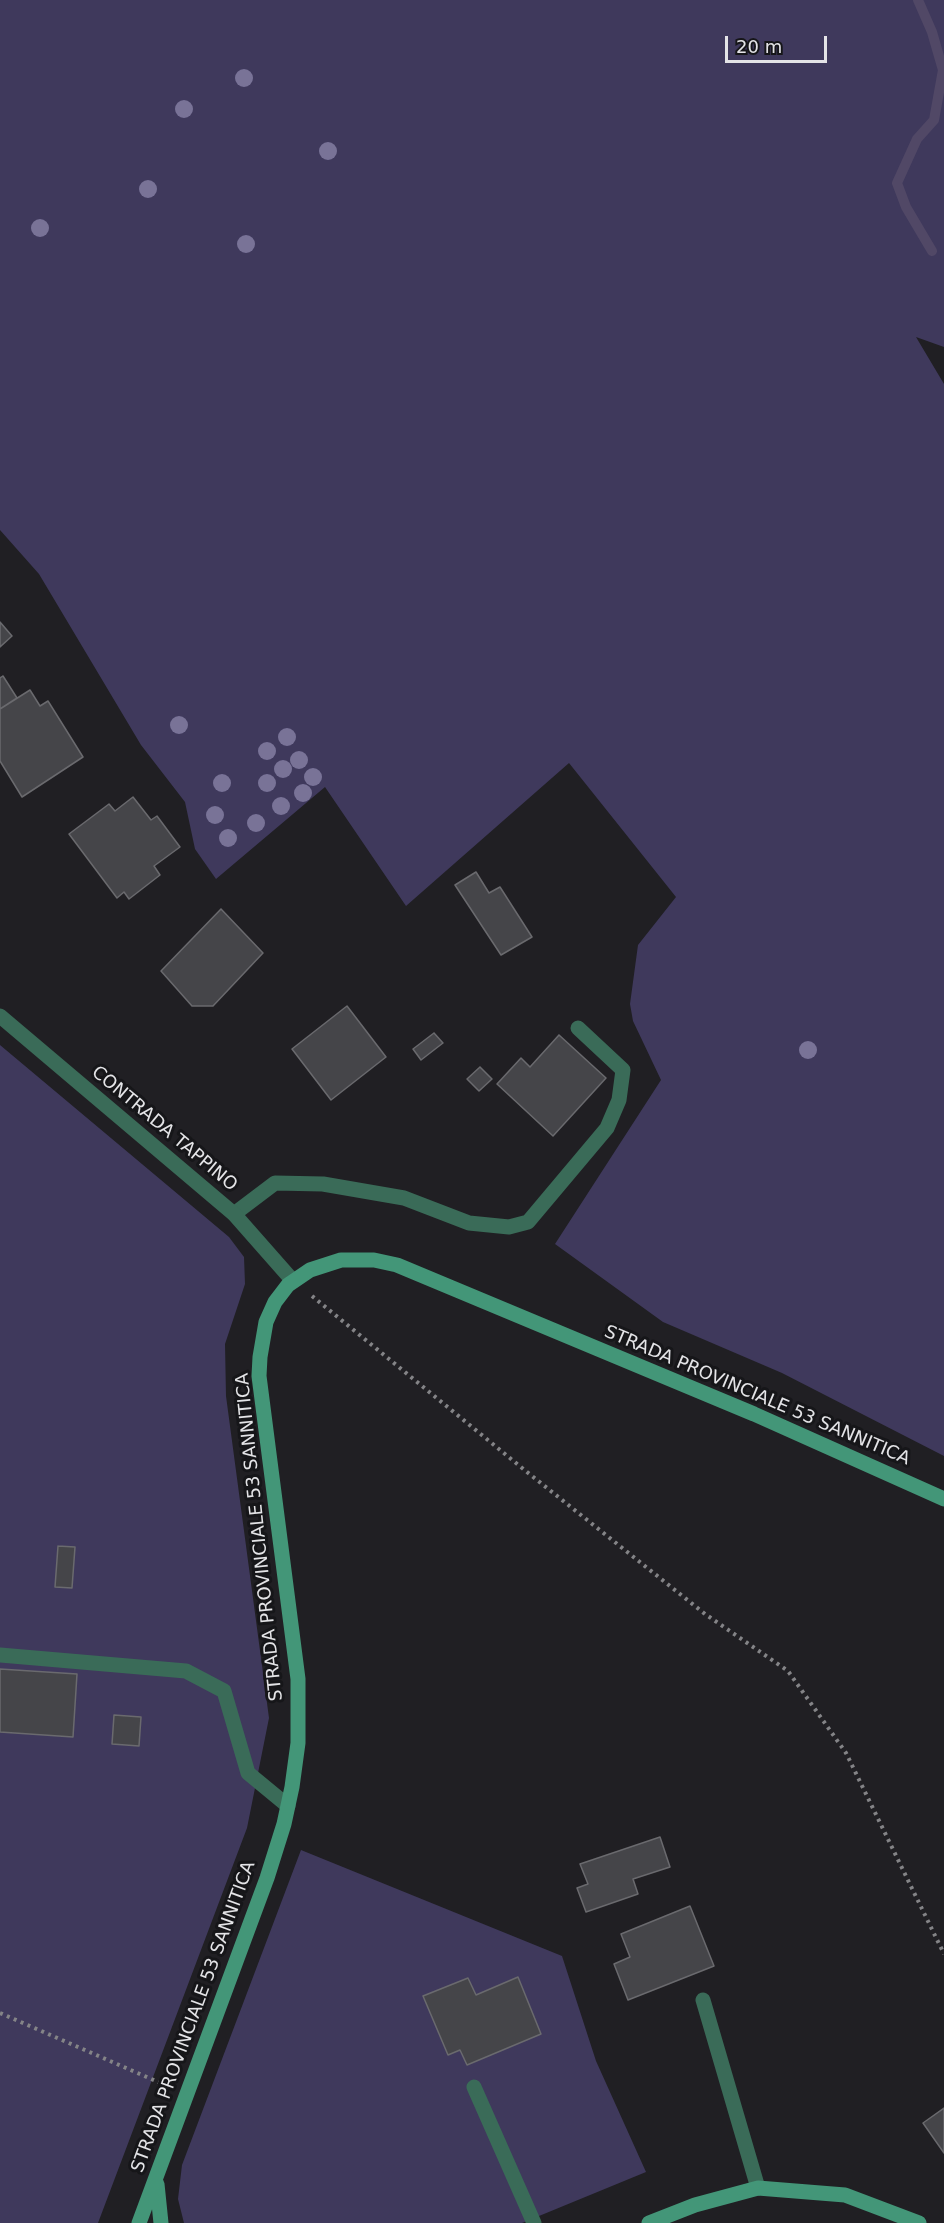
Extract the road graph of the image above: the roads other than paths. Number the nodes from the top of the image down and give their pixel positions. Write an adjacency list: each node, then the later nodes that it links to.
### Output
1 (0, 1016): 3 (street, CONTRADA TAPPINO)
2 (578, 1028): 3 (street)
3 (234, 1214): 4 (street, CONTRADA TAPPINO)
4 (293, 1281): 5 (street, STRADA PROVINCIALE 53 SANNITICA); 7 (street, STRADA PROVINCIALE 53 SANNITICA)
5 (944, 1499)
6 (0, 1655): 7 (street)
7 (288, 1806): 10 (street, STRADA PROVINCIALE 53 SANNITICA)
8 (703, 2000): 11 (street)
9 (474, 2087): 14 (street)
10 (157, 2175): 12 (street, STRADA PROVINCIALE 53 SANNITICA); 13 (street)
11 (758, 2188): 15 (street); 16 (street)
12 (139, 2223)
13 (161, 2223)
14 (534, 2223)
15 (649, 2223)
16 (919, 2223)

